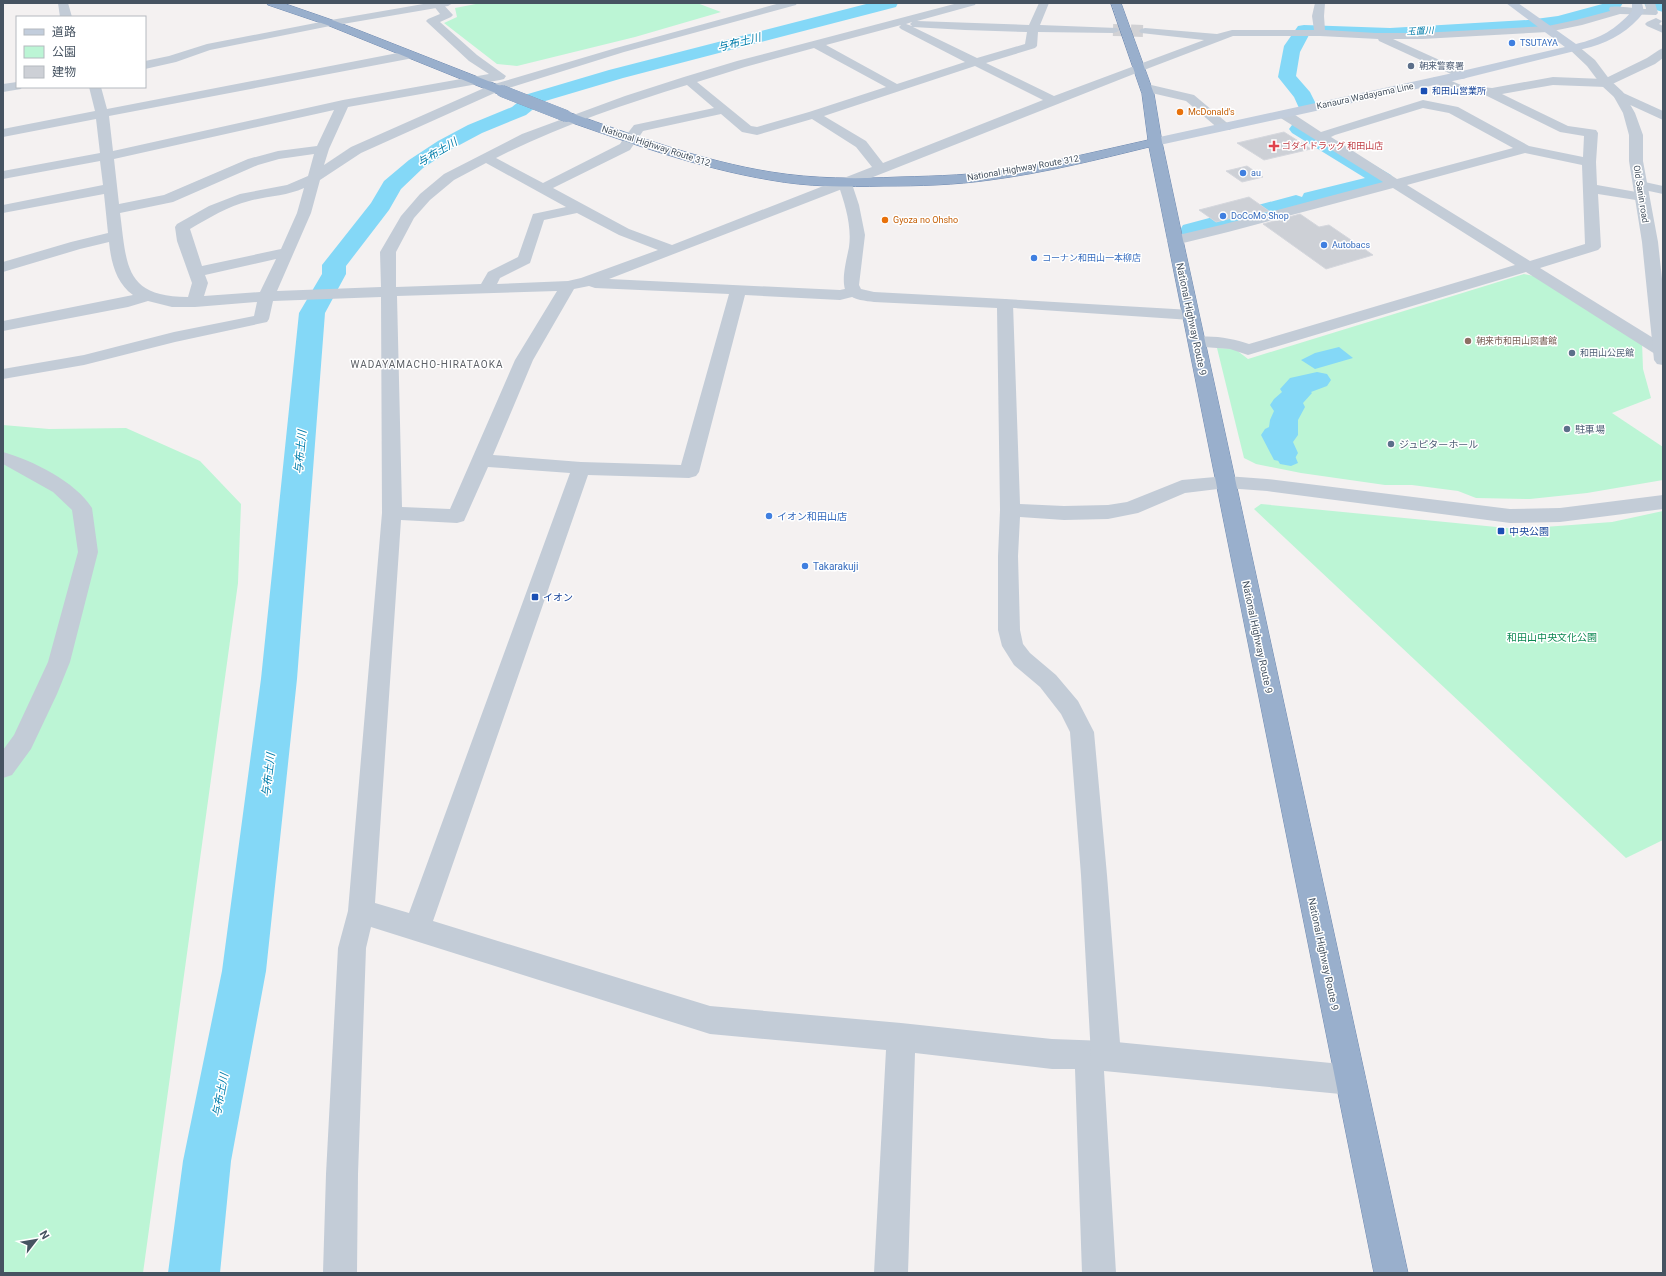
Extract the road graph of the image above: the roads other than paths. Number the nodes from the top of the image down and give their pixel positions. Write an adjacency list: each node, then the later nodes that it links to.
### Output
1 (63, 3): 13 (street)
2 (272, 3): 15 (highway, National Highway Route 312)
3 (792, 3): 28 (street)
4 (971, 3): 16 (street)
5 (1044, 3): 18 (street)
6 (1116, 3): 31 (highway, National Highway Route 9)
7 (1320, 3): 21 (street)
8 (1511, 3): 17 (main road)
9 (443, 4): 15 (street); 35 (street)
10 (1602, 5): 12 (street)
11 (1637, 8): 12 (street); 14 (street); 25 (main road, Kanaura Wadayama Line)
12 (1620, 11): 17 (street)
13 (66, 16)
14 (1657, 18)
15 (331, 23): 27 (highway, National Highway Route 312); 30 (street)
16 (898, 23): 18 (street); 24 (street); 29 (street)
17 (1543, 25): 22 (street); 25 (main road)
18 (1033, 28): 19 (street); 29 (street)
19 (1113, 30)
20 (1145, 31): 23 (street)
21 (1320, 33): 22 (street); 23 (street)
22 (1376, 36): 32 (street)
23 (1219, 37): 31 (street)
24 (815, 44): 33 (street); 41 (street)
25 (1574, 48): 32 (main road, Kanaura Wadayama Line); 36 (street, Old Sanin road)
26 (1663, 52): 36 (street)
27 (408, 55): 35 (highway, National Highway Route 312); 51 (street)
28 (592, 59): 43 (street); 56 (street)
29 (976, 62): 41 (street); 47 (street)
30 (146, 65)
31 (1140, 67): 42 (highway, National Highway Route 9); 47 (street)
32 (1462, 75): 34 (main road, Kanaura Wadayama Line)
33 (688, 80): 40 (street); 50 (street)
34 (1438, 80): 44 (street); 52 (main road, Kanaura Wadayama Line)
35 (475, 81): 43 (highway, National Highway Route 312); 48 (street)
36 (1606, 83): 45 (street); 46 (street, Old Sanin road)
37 (16, 86): 38 (street)
38 (3, 88)
39 (95, 88): 51 (street)
40 (666, 88): 55 (street); 64 (street)
41 (896, 88): 53 (street)
42 (1146, 88): 57 (street); 60 (highway, National Highway Route 9)
43 (498, 89): 55 (highway, National Highway Route 312, bridge); 56 (street)
44 (1459, 89): 45 (street); 49 (street)
45 (1491, 92): 65 (street)
46 (1620, 95): 54 (street); 75 (street, Old Sanin road)
47 (1054, 102): 66 (street)
48 (343, 104): 61 (street); 63 (street)
49 (1423, 104): 59 (street); 62 (street)
50 (723, 110): 53 (street); 72 (street)
51 (102, 114): 58 (street); 63 (street)
52 (1284, 114): 57 (main road, Kanaura Wadayama Line); 59 (street)
53 (814, 115): 66 (street)
54 (1663, 116)
55 (571, 118): 64 (street); 70 (highway, National Highway Route 312)
56 (422, 121): 68 (street)
57 (1225, 127): 60 (main road, Kanaura Wadayama Line)
58 (3, 133)
59 (1322, 137): 69 (street)
60 (1155, 142): 70 (highway, National Highway Route 312); 80 (highway, National Highway Route 9)
61 (322, 148): 68 (street); 78 (street)
62 (1525, 149): 65 (street); 69 (street)
63 (107, 156): 67 (street); 71 (street)
64 (486, 158): 72 (street); 90 (street)
65 (1589, 162): 73 (street)
66 (881, 169): 70 (street)
67 (3, 175)
68 (314, 178): 82 (street); 85 (street)
69 (1396, 183): 80 (street); 83 (street)
70 (845, 184): 81 (street); 91 (street)
71 (111, 188): 77 (street); 78 (street)
72 (543, 188): 76 (street)
73 (1590, 188): 75 (street); 83 (street)
74 (1663, 190): 75 (street)
75 (1641, 191): 99 (street, Old Sanin road)
76 (580, 208): 81 (street); 88 (street)
77 (3, 209)
78 (112, 210): 79 (street)
79 (116, 236): 84 (street); 92 (street)
80 (1175, 240): 96 (highway, National Highway Route 9)
81 (672, 250): 86 (street)
82 (287, 252): 85 (street); 93 (street)
83 (1529, 266): 98 (street); 99 (street)
84 (3, 267)
85 (196, 272): 94 (street)
86 (586, 282): 87 (street); 89 (street)
87 (568, 286): 88 (street); 102 (street)
88 (486, 289): 90 (street)
89 (738, 290): 91 (street); 103 (street)
90 (385, 292): 93 (street); 107 (street)
91 (854, 292): 95 (street)
92 (148, 296): 94 (street); 97 (street)
93 (266, 296): 94 (street); 100 (street)
94 (195, 302)
95 (1005, 304): 96 (street); 106 (street)
96 (1191, 314): 98 (highway, National Highway Route 9)
97 (3, 326)
98 (1197, 342): 104 (highway, National Highway Route 9)
99 (1662, 355)
100 (3, 374)
101 (3, 458): 108 (street)
102 (480, 460): 103 (street); 107 (street)
103 (581, 468): 110 (street)
104 (1226, 482): 105 (street); 106 (street); 113 (highway, National Highway Route 9)
105 (1663, 502)
106 (1010, 510): 112 (street)
107 (392, 513): 109 (street)
108 (3, 768)
109 (361, 911): 110 (street); 114 (street)
110 (417, 929): 111 (street)
111 (901, 1037): 112 (street); 115 (street)
112 (1098, 1056): 113 (street); 116 (street)
113 (1351, 1080): 117 (highway, National Highway Route 9)
114 (340, 1273)
115 (891, 1273)
116 (1099, 1273)
117 (1391, 1273)

